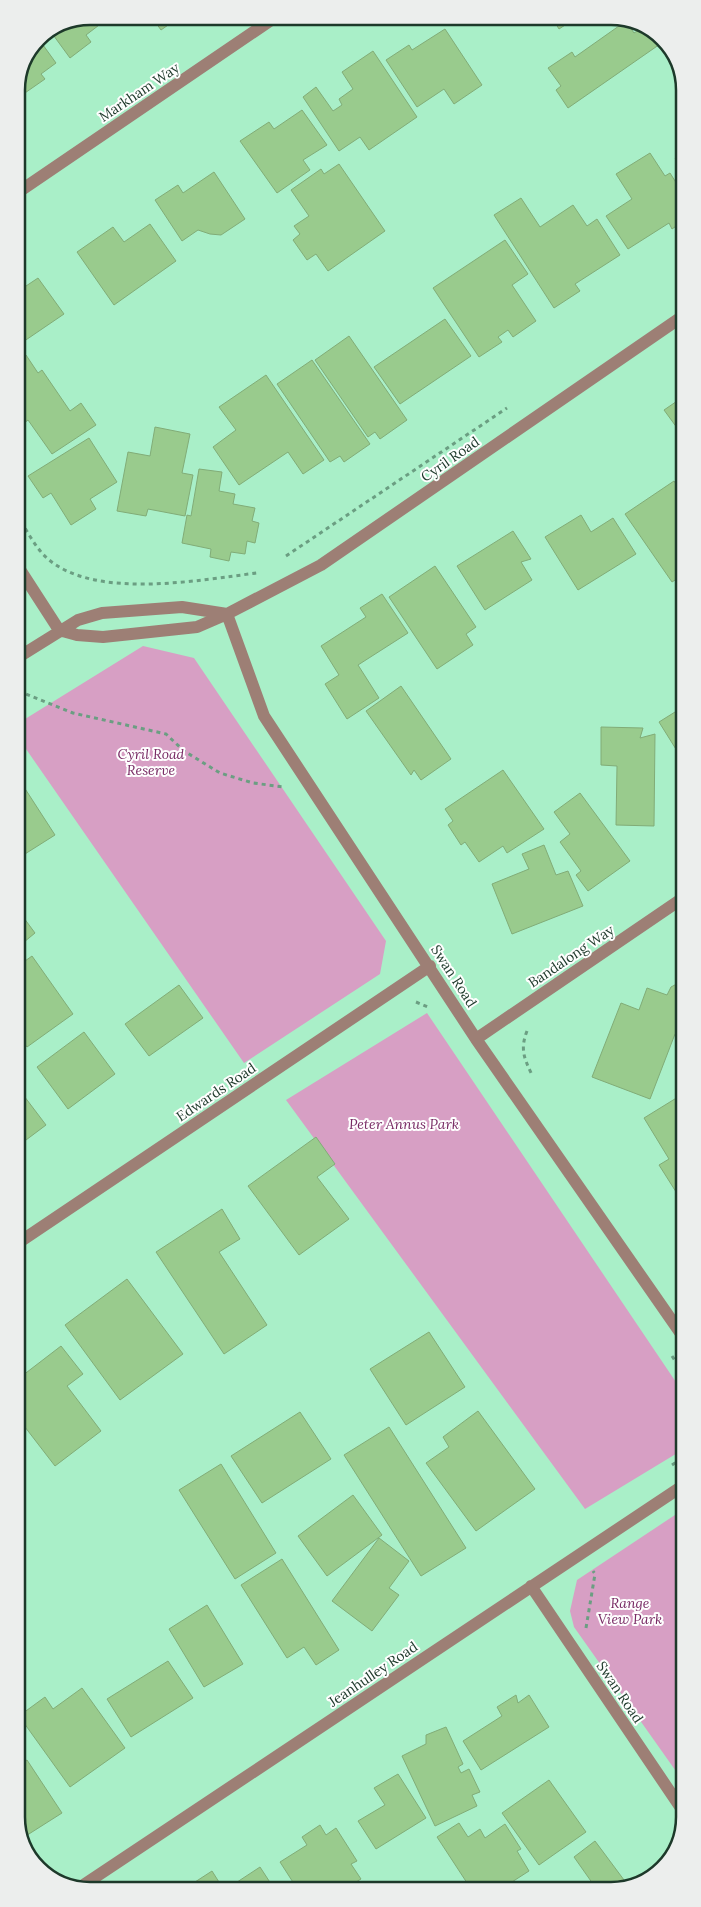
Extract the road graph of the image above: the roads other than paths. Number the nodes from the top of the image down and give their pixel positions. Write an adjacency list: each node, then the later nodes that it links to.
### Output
1 (264, 25): 2 (street, Markham Way)
2 (25, 187)
3 (676, 320): 5 (street, Cyril Road)
4 (25, 577): 6 (street)
5 (227, 614): 6 (street, Cyril Road); 6 (street); 9 (street, Swan Road)
6 (59, 630): 7 (street)
7 (25, 653)
8 (676, 903): 10 (street, Bandalong Way)
9 (430, 966): 10 (street, Swan Road); 11 (street, Edwards Road)
10 (476, 1039): 12 (street, Swan Road)
11 (25, 1237)
12 (676, 1326)
13 (676, 1490): 14 (street, Jeanhulley Road)
14 (531, 1586): 15 (street, Swan Road); 16 (street, Jeanhulley Road)
15 (676, 1801)
16 (88, 1882)

